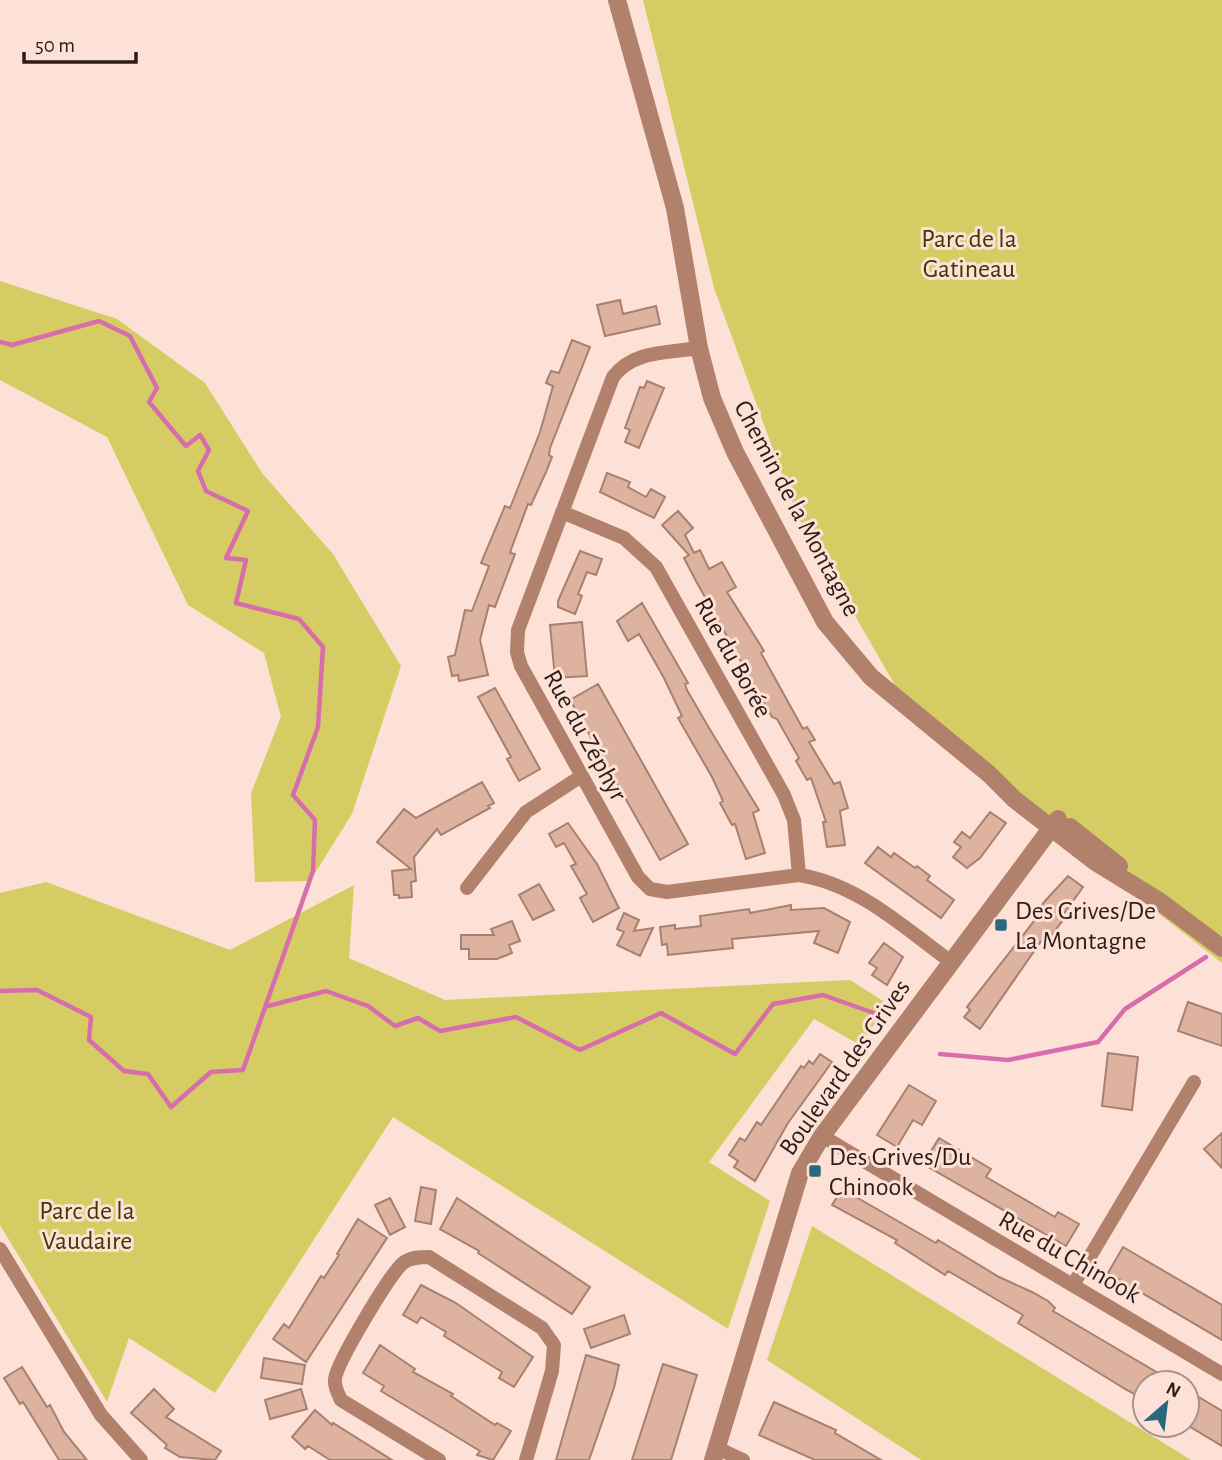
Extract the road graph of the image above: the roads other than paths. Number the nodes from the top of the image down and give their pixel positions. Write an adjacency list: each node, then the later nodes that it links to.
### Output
1 (617, 0): 2 (street, Chemin de la Montagne)
2 (699, 348): 3 (street, Rue du Zéphyr); 5 (street, Chemin de la Montagne)
3 (562, 512): 4 (street, Rue du Zéphyr); 6 (street, Rue du Borée)
4 (580, 776): 6 (street, Rue du Zéphyr); 7 (street)
5 (1055, 823): 8 (street, Chemin de la Montagne); 9 (street, Boulevard des Grives)
6 (799, 875): 9 (street, Rue du Zéphyr)
7 (467, 888)
8 (1222, 948)
9 (950, 961): 11 (street, Boulevard des Grives)
10 (1194, 1082): 13 (street)
11 (822, 1136): 13 (street, Rue du Chinook); 15 (street, Boulevard des Grives)
12 (0, 1249): 16 (street)
13 (1073, 1285): 14 (street, Rue du Chinook)
14 (1222, 1374)
15 (715, 1454): 19 (street)
16 (141, 1460)
17 (439, 1460): 18 (street)
18 (526, 1460)
19 (743, 1460)

